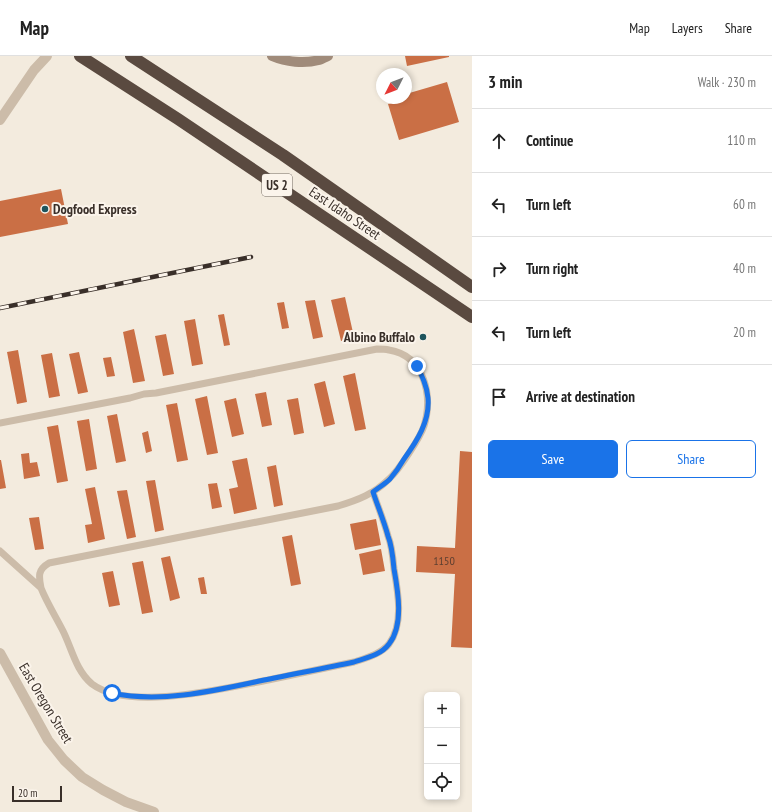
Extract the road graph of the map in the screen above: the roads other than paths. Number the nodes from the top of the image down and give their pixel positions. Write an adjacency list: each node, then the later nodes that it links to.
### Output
1 (47, 56): 6 (street)
2 (80, 56): 8 (highway, East Idaho Street / US 2)
3 (131, 56): 7 (highway, East Idaho Street / US 2)
4 (272, 56): 5 (street)
5 (328, 56)
6 (0, 120)
7 (472, 287)
8 (472, 317)
9 (0, 422): 10 (lane)
10 (373, 492): 12 (lane); 12 (lane)
11 (0, 551): 12 (lane)
12 (41, 588)
13 (0, 653): 14 (street, East Oregon Street)
14 (154, 812)

